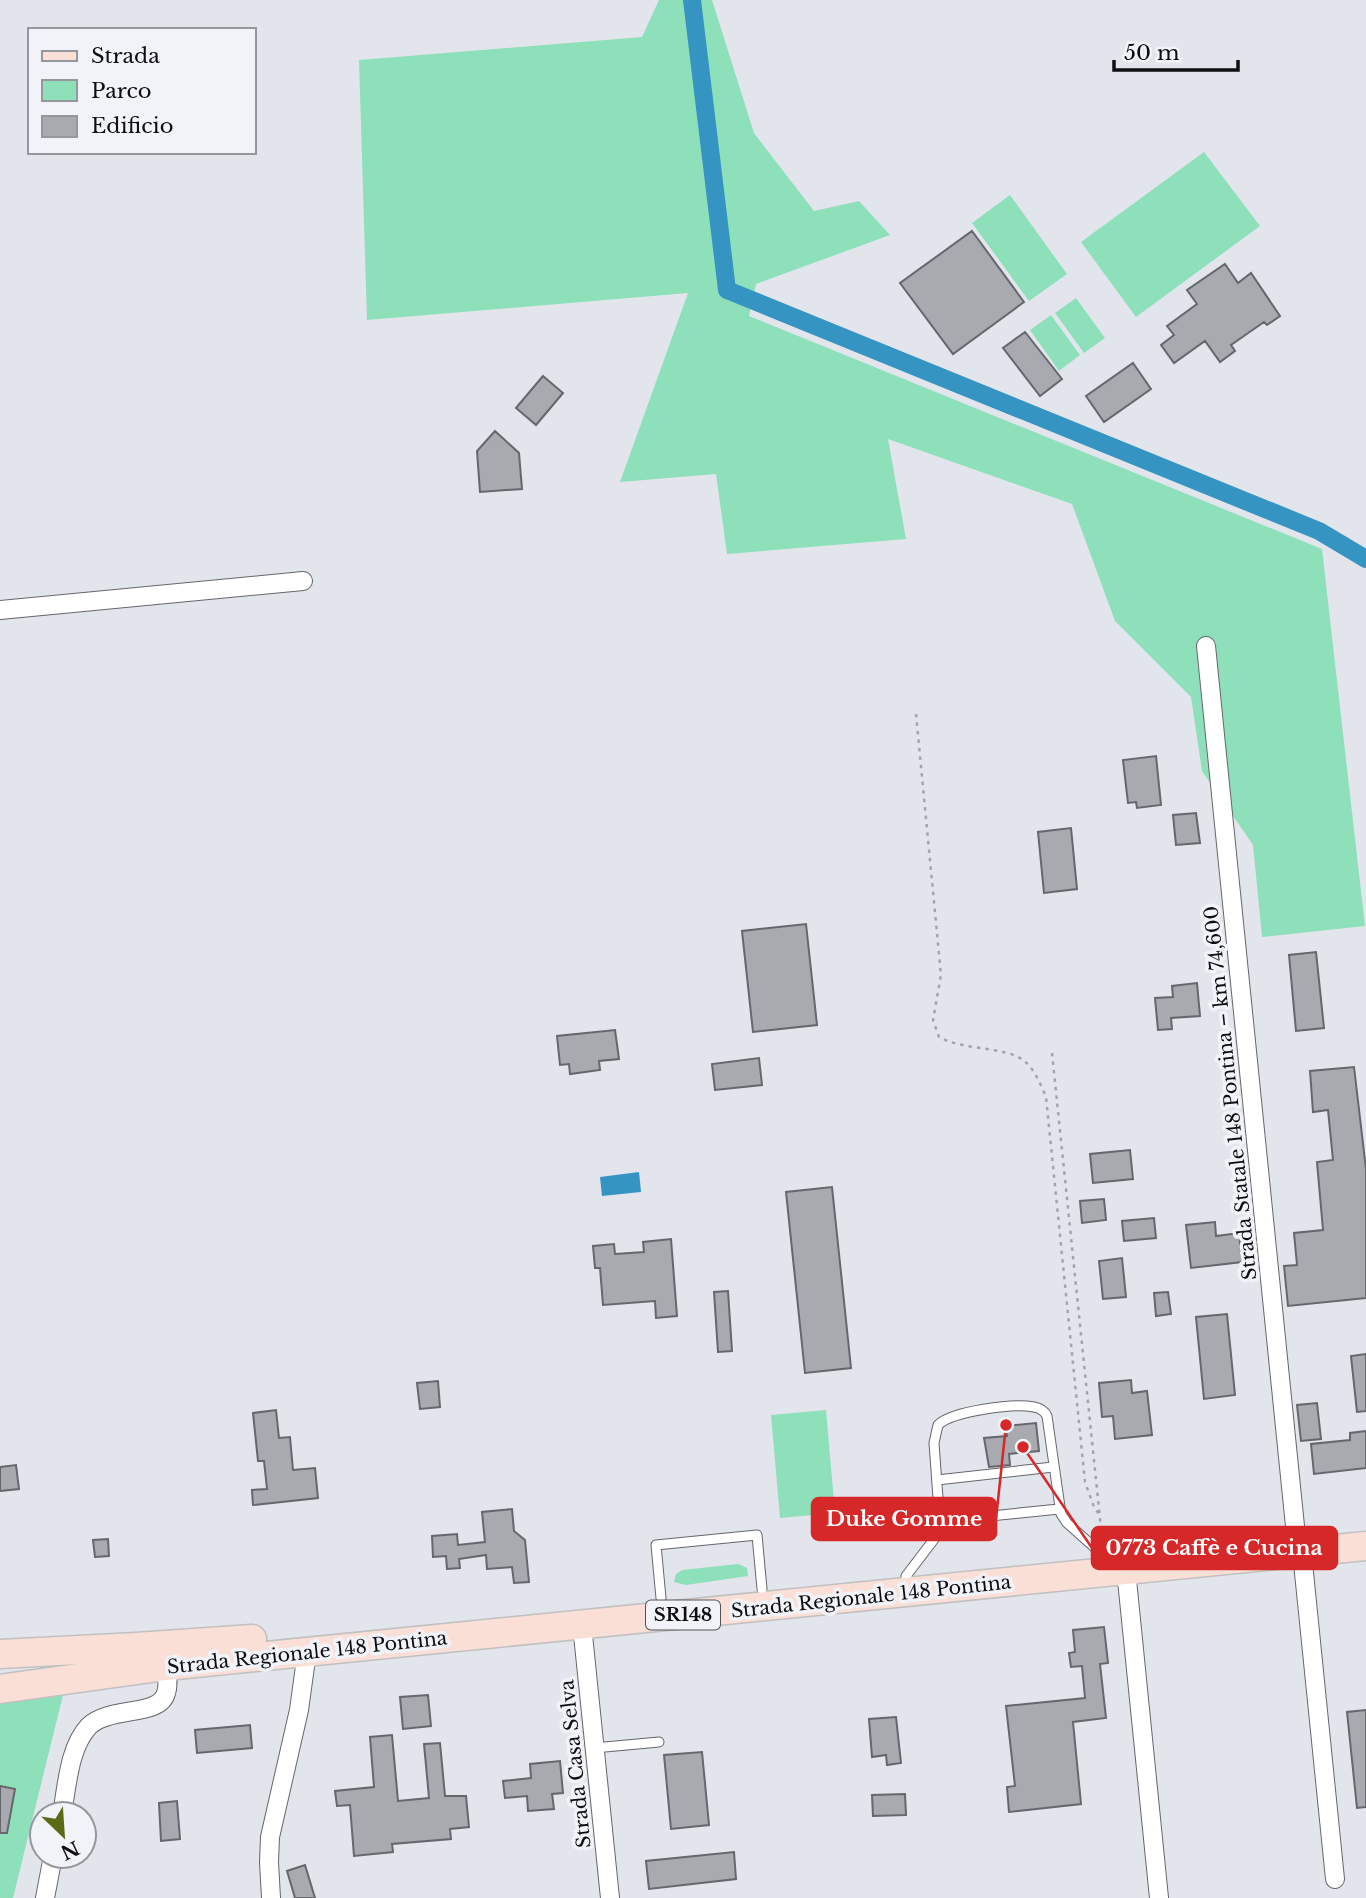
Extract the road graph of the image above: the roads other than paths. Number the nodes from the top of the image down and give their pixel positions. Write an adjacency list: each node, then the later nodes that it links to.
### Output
1 (303, 581): 2 (street)
2 (0, 610)
3 (1206, 646): 9 (street, Strada Statale 148 Pontina – km 74,600)
4 (1053, 1467): 5 (lane); 5 (lane); 6 (lane)
5 (937, 1480): 7 (lane)
6 (1059, 1509): 7 (lane); 11 (lane)
7 (941, 1521): 12 (lane)
8 (1366, 1529): 9 (main road, Strada Regionale 148 Pontina / SR148)
9 (1299, 1544): 10 (main road, Strada Regionale 148 Pontina / SR148); 11 (main road, Strada Regionale 148 Pontina / SR148); 24 (street, Strada Statale 148 Pontina – km 74,600)
10 (1366, 1546)
11 (1114, 1563): 12 (main road, Strada Regionale 148 Pontina / SR148); 15 (main road, Strada Regionale 148 Pontina / SR148); 28 (street)
12 (906, 1576): 13 (main road, Strada Regionale 148 Pontina / SR148)
13 (762, 1589): 14 (main road, Strada Regionale 148 Pontina / SR148); 14 (lane)
14 (661, 1598): 17 (main road, Strada Regionale 148 Pontina / SR148)
15 (582, 1625): 16 (main road, Strada Regionale 148 Pontina / SR148); 21 (street, Strada Casa Selva)
16 (307, 1652): 18 (main road, Strada Regionale 148 Pontina / SR148); 26 (street)
17 (0, 1654)
18 (166, 1666): 19 (main road, Strada Regionale 148 Pontina / SR148); 22 (street)
19 (0, 1689)
20 (659, 1741): 21 (lane)
21 (594, 1748): 27 (street, Strada Casa Selva)
22 (65, 1800)
23 (50, 1870): 25 (street)
24 (1335, 1880)
25 (45, 1898)
26 (271, 1898)
27 (610, 1898)
28 (1159, 1898)

